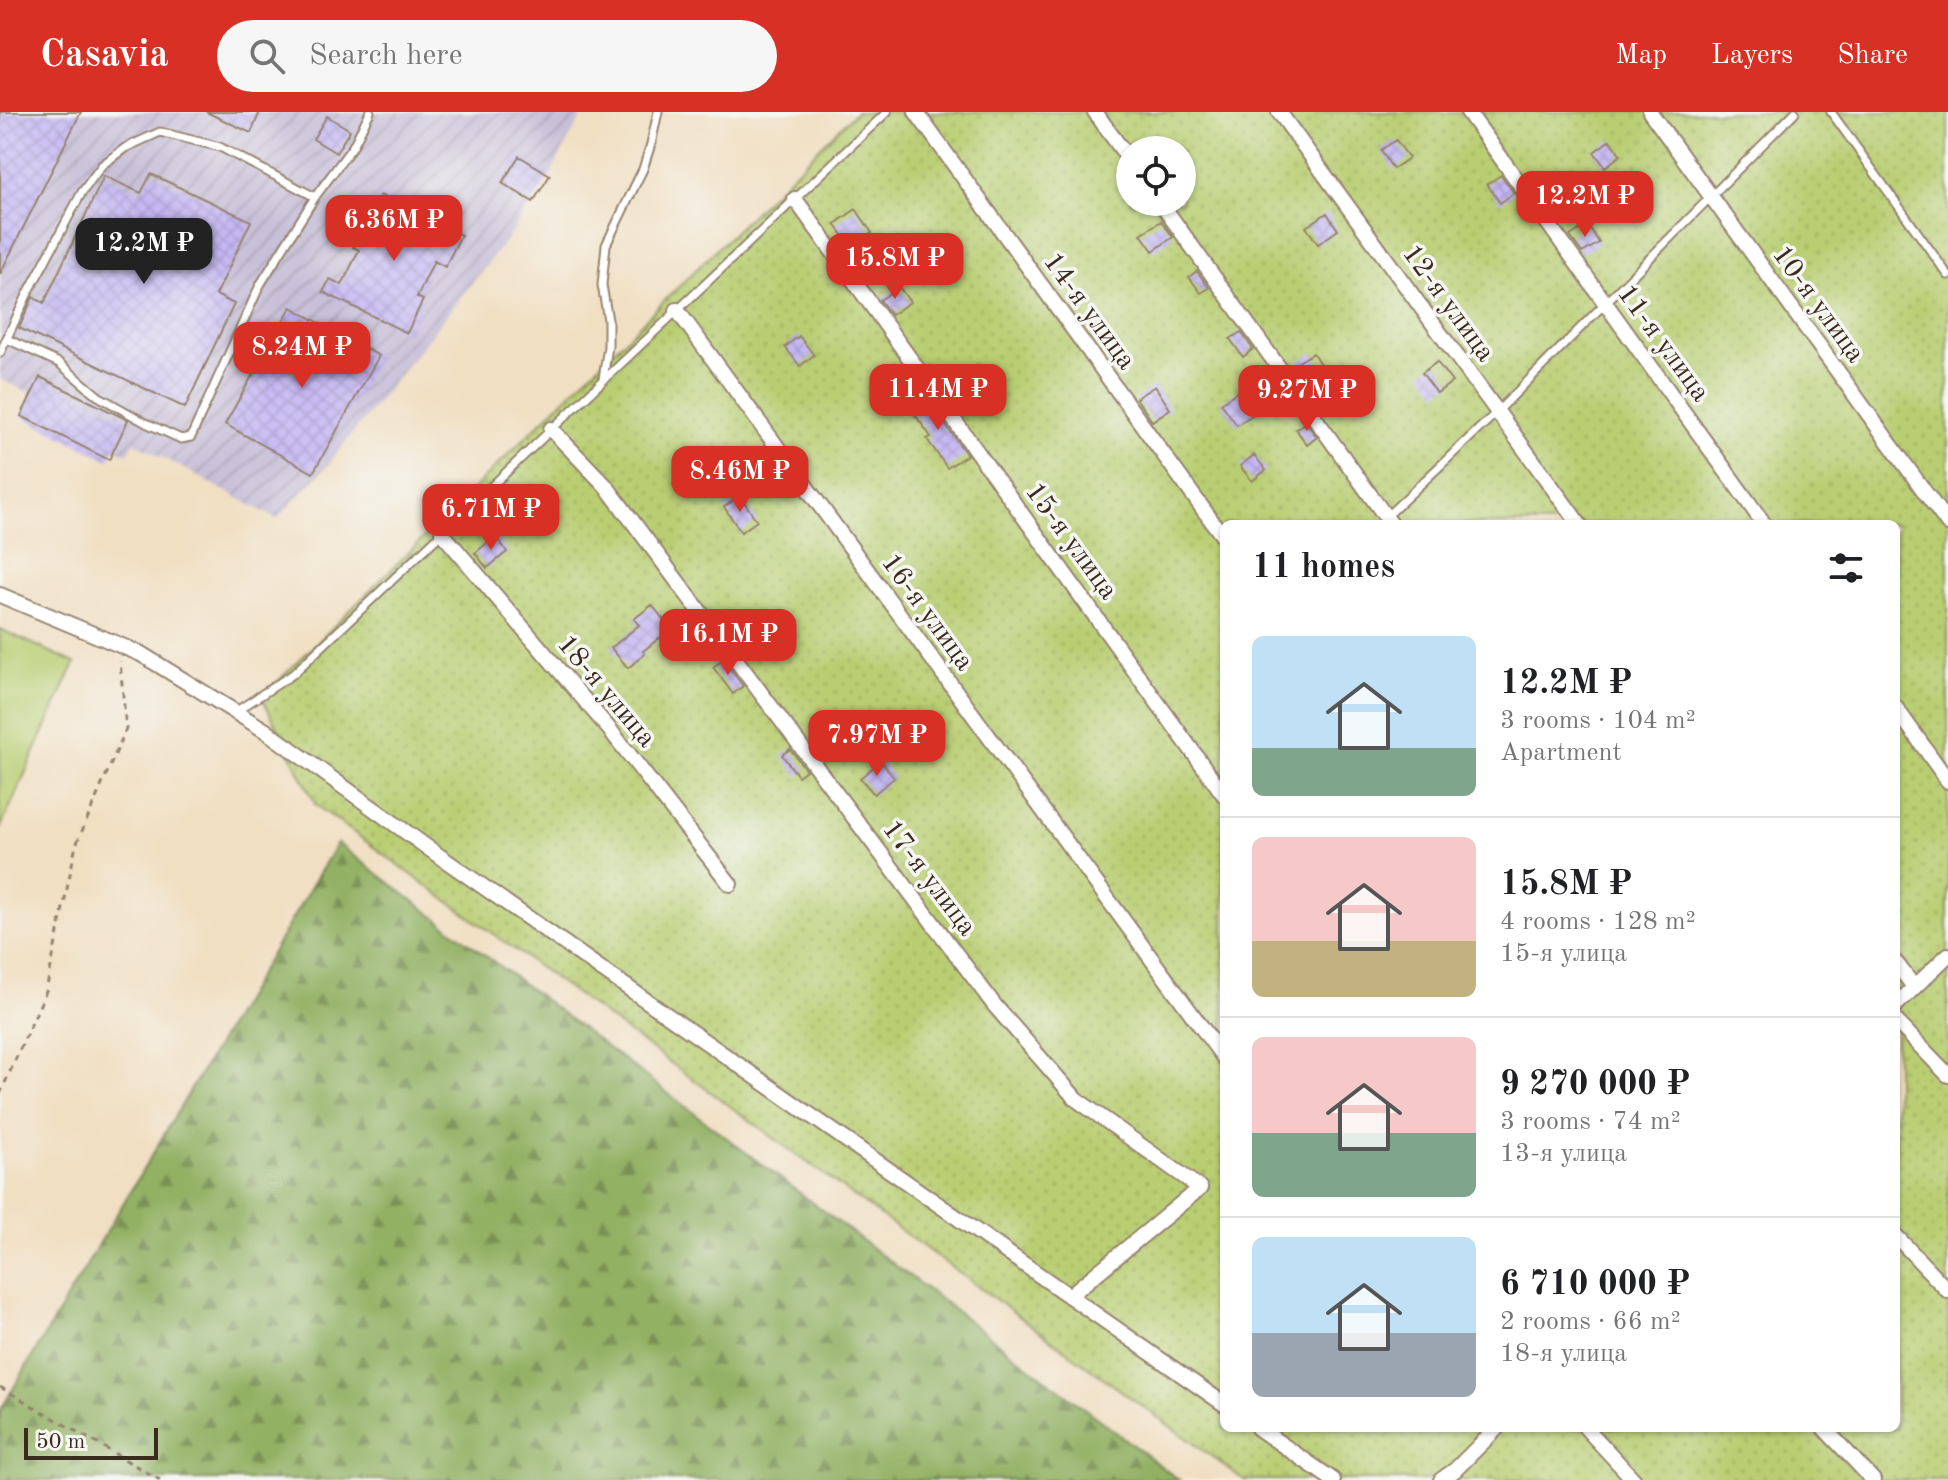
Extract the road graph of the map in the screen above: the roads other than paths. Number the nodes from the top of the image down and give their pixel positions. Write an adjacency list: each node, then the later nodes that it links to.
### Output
1 (370, 112): 13 (lane)
2 (658, 112): 21 (lane)
3 (887, 112): 14 (lane)
4 (916, 112): 28 (street, 14-я улица)
5 (1095, 112): 11 (street)
6 (1279, 112): 22 (street, 12-я улица)
7 (1468, 112): 17 (street, 11-я улица)
8 (1650, 112): 12 (street, 10-я улица)
9 (1795, 112): 12 (lane)
10 (1831, 112): 16 (lane)
11 (1116, 141)
12 (1711, 195): 17 (lane); 27 (street, 10-я улица)
13 (315, 197): 19 (lane); 19 (lane)
14 (795, 199): 18 (lane); 34 (street, 15-я улица)
15 (1170, 216): 24 (street)
16 (1948, 275)
17 (1605, 302): 22 (lane); 26 (street, 11-я улица)
18 (677, 310): 21 (lane); 41 (street, 16-я улица)
19 (7, 339): 20 (lane)
20 (0, 353)
21 (603, 381): 23 (lane)
22 (1498, 411): 24 (lane); 25 (street, 12-я улица)
23 (551, 429): 29 (lane); 45 (street, 17-я улица)
24 (1389, 520)
25 (1576, 520)
26 (1761, 520)
27 (1948, 524)
28 (1220, 532)
29 (442, 533): 31 (lane); 35 (street, 18-я улица)
30 (0, 595): 31 (street)
31 (235, 712): 45 (street)
32 (1900, 714): 33 (street)
33 (1948, 781)
34 (1220, 789)
35 (730, 884)
36 (1948, 955): 38 (street)
37 (1900, 968): 38 (street)
38 (1914, 987): 39 (street)
39 (1900, 1001)
40 (1900, 1025): 42 (street)
41 (1220, 1053)
42 (1948, 1075)
43 (1900, 1240): 44 (street)
44 (1948, 1291)
45 (1069, 1296): 46 (street)
46 (1220, 1401)
47 (1264, 1432): 52 (street)
48 (1494, 1432): 51 (street)
49 (1590, 1432): 54 (street)
50 (1828, 1432): 55 (street)
51 (1460, 1475): 53 (street)
52 (1333, 1480)
53 (1441, 1480)
54 (1634, 1480)
55 (1873, 1480)

